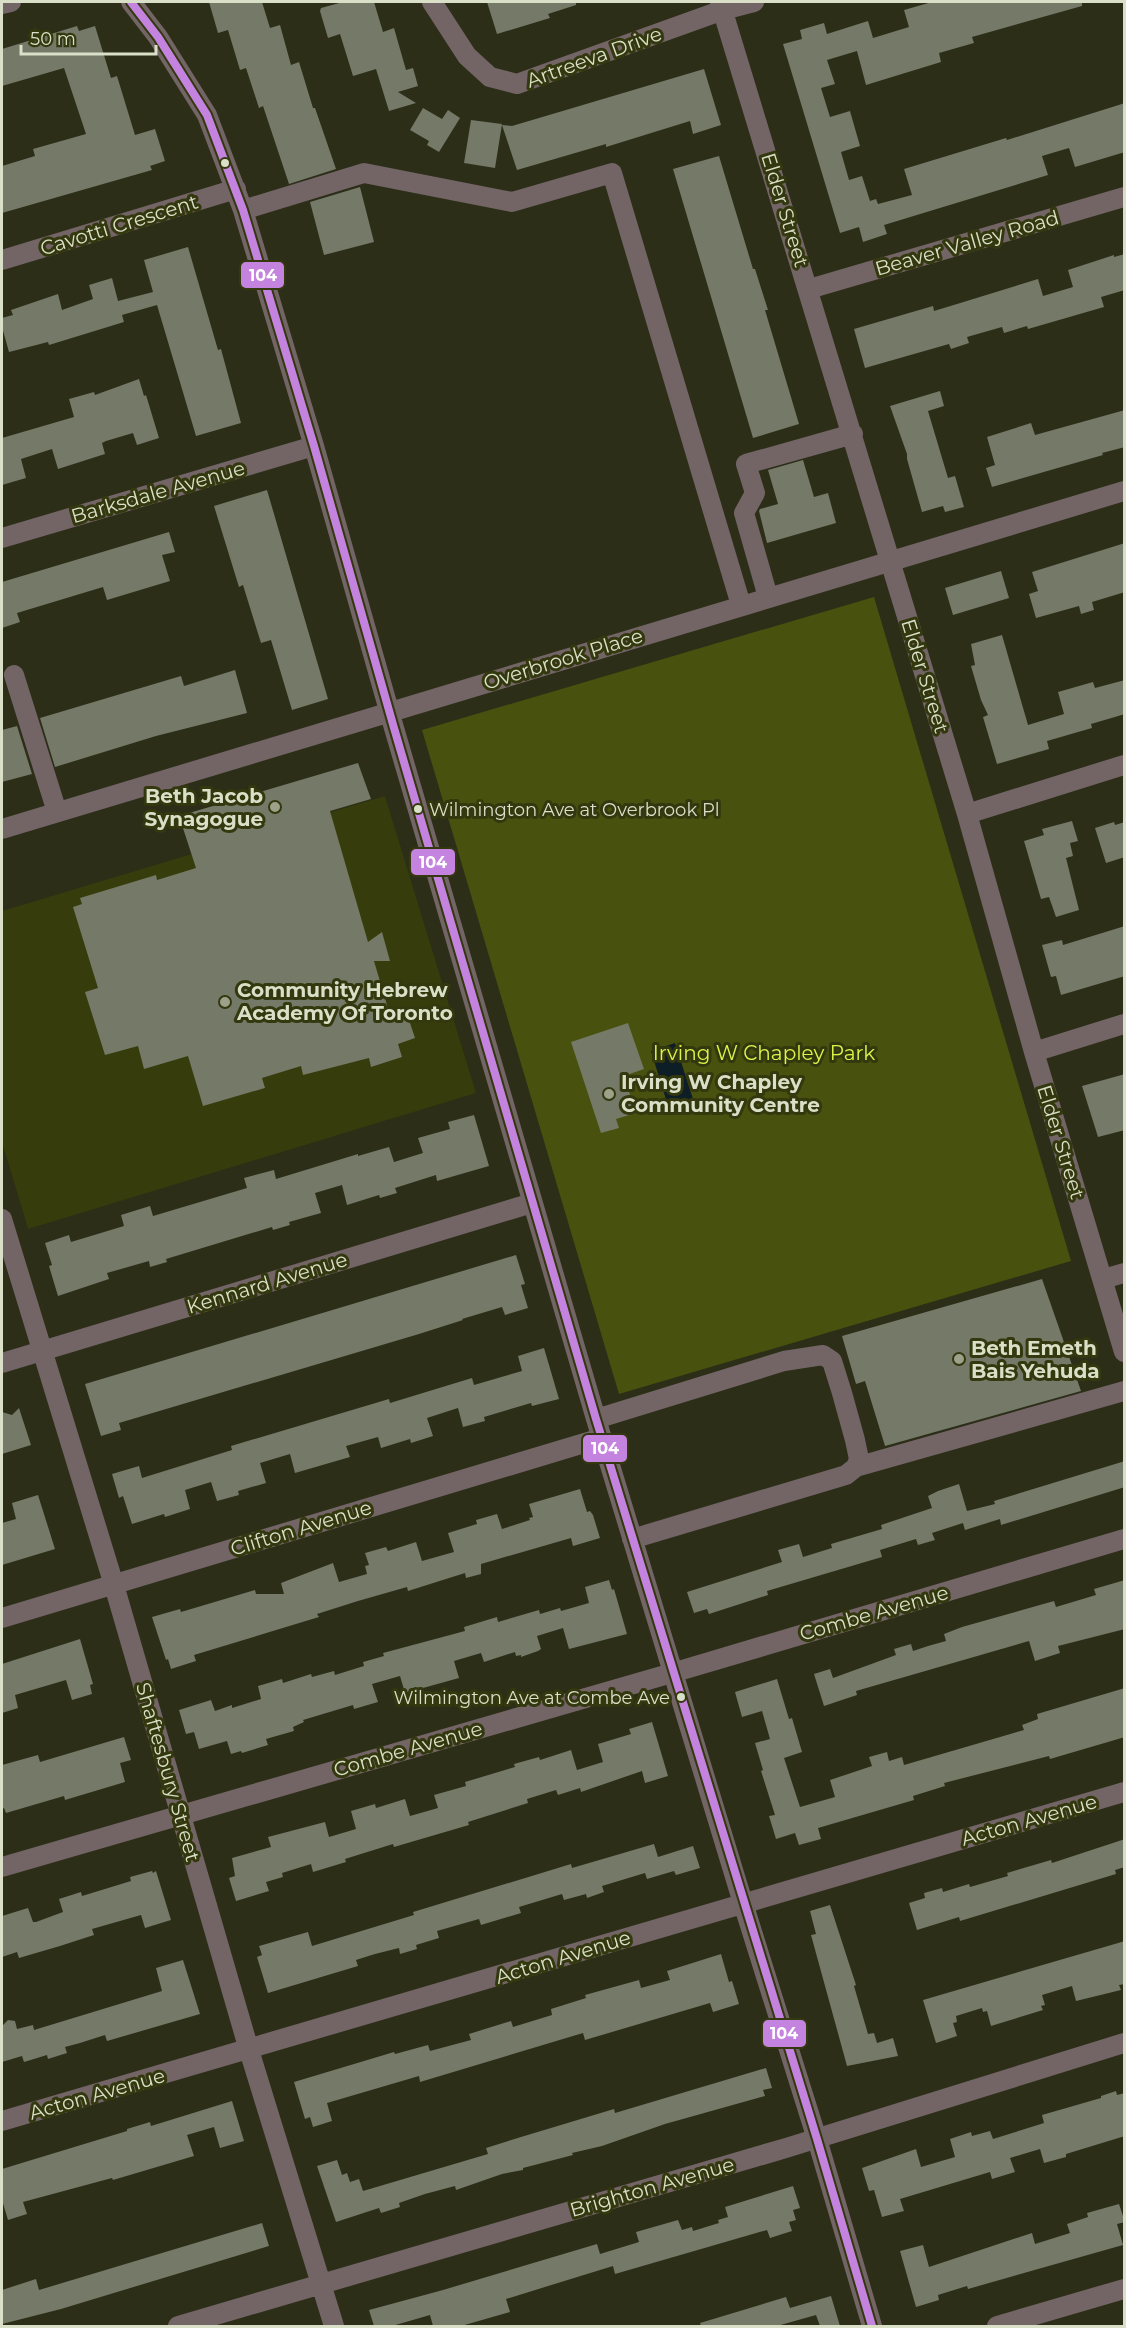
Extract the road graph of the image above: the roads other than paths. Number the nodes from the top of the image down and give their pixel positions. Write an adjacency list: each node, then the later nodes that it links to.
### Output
1 (11, 2): 5 (street)
2 (131, 2): 7 (street)
3 (432, 2): 6 (street, Artreeva Drive)
4 (754, 2): 6 (street, Artreeva Drive)
5 (2, 4)
6 (722, 6): 11 (street, Elder Street)
7 (236, 189): 9 (street); 10 (street, Cavotti Crescent)
8 (1125, 197): 11 (street, Beaver Valley Road)
9 (243, 210): 13 (street); 18 (street)
10 (2, 260)
11 (809, 289): 12 (street, Elder Street)
12 (853, 434): 16 (street, Elder Street); 17 (street)
13 (314, 446): 15 (street, Barksdale Avenue); 20 (street)
14 (1125, 490): 16 (street, Overbrook Place)
15 (2, 538)
16 (891, 561): 17 (street, Overbrook Place); 23 (street, Elder Street)
17 (768, 597): 18 (street, Overbrook Place)
18 (741, 605): 20 (street, Overbrook Place)
19 (14, 675): 22 (street)
20 (388, 711): 22 (street, Overbrook Place); 27 (street)
21 (1125, 765): 23 (street)
22 (57, 812): 24 (street, Overbrook Place)
23 (967, 814): 26 (street, Elder Street)
24 (2, 829)
25 (1125, 1024): 26 (street)
26 (1034, 1052): 30 (street, Elder Street)
27 (532, 1203): 31 (street, Kennard Avenue); 35 (street)
28 (2, 1219): 31 (street, Shaftesbury Street)
29 (1125, 1273): 30 (street)
30 (1102, 1279): 32 (street, Elder Street)
31 (43, 1351): 33 (street, Kennard Avenue); 39 (street, Shaftesbury Street)
32 (1125, 1352)
33 (2, 1363)
34 (1125, 1391): 36 (street)
35 (598, 1429): 36 (street, Clifton Avenue); 37 (street); 39 (street, Clifton Avenue)
36 (856, 1467): 37 (street)
37 (632, 1539): 41 (street)
38 (1125, 1539): 41 (street, Combe Avenue)
39 (114, 1585): 40 (street, Clifton Avenue); 43 (street, Shaftesbury Street)
40 (2, 1618)
41 (672, 1673): 43 (street, Combe Avenue); 45 (street)
42 (1125, 1792): 45 (street, Acton Avenue)
43 (181, 1814): 44 (street, Combe Avenue); 47 (street, Shaftesbury Street)
44 (2, 1867)
45 (743, 1904): 47 (street, Acton Avenue); 49 (street)
46 (1125, 2043): 49 (street, Brighton Avenue)
47 (249, 2050): 48 (street, Acton Avenue); 50 (street, Shaftesbury Street)
48 (2, 2121)
49 (817, 2139): 50 (street, Brighton Avenue); 54 (street)
50 (322, 2284): 52 (street, Brighton Avenue); 53 (street, Shaftesbury Street)
51 (1125, 2289): 55 (street)
52 (178, 2326)
53 (334, 2326)
54 (872, 2326)
55 (997, 2326)

